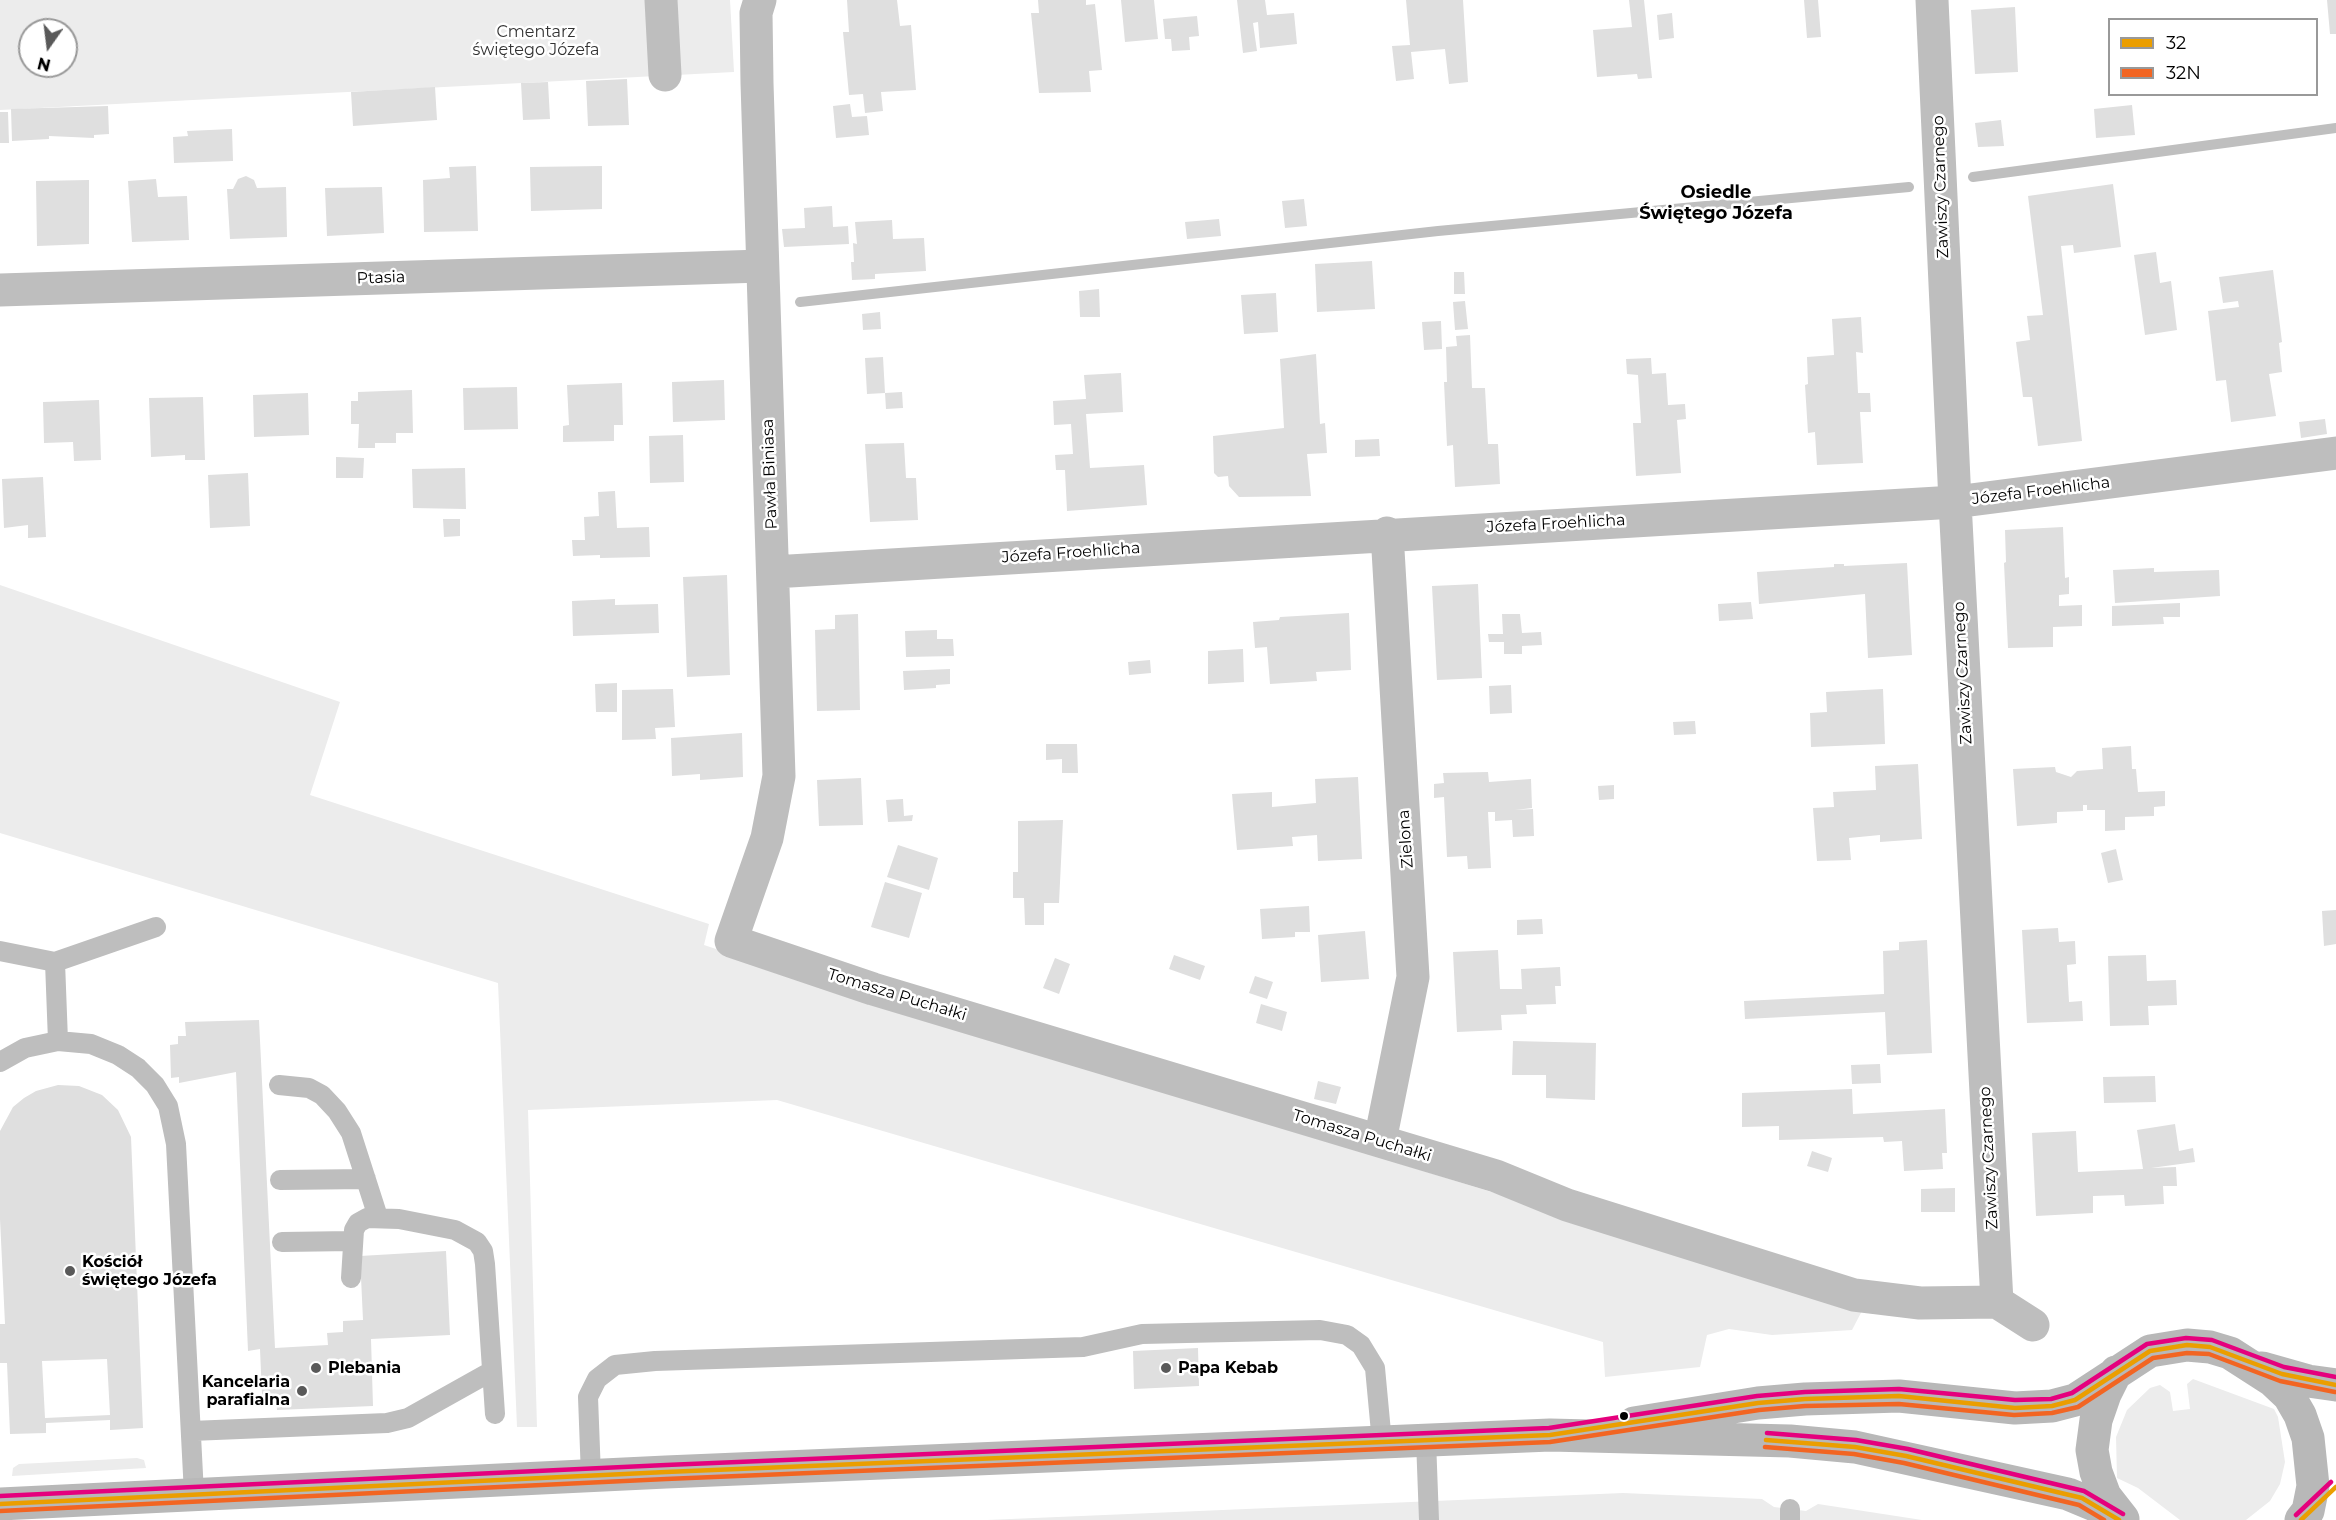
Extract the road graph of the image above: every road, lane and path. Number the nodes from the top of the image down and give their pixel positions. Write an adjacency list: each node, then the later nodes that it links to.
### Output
1 (661, 0): 4 (street)
2 (760, 0): 5 (street, Pawła Biniasa)
3 (1932, 0): 8 (street, Zawiszy Czarnego)
4 (665, 75)
5 (762, 266): 6 (street, Ptasia); 10 (street, Pawła Biniasa)
6 (0, 290)
7 (2336, 453): 8 (street, Józefa Froehlicha)
8 (1954, 502): 9 (street, Józefa Froehlicha); 25 (street, Zawiszy Czarnego)
9 (1387, 533): 10 (street, Józefa Froehlicha); 18 (street, Zielona)
10 (773, 572): 12 (street, Pawła Biniasa)
11 (156, 927): 14 (lane)
12 (731, 941): 18 (street, Tomasza Puchałki)
13 (0, 951): 14 (lane)
14 (55, 962): 15 (lane)
15 (58, 1041): 16 (lane); 32 (lane)
16 (0, 1062)
17 (279, 1085): 19 (lane)
18 (1380, 1141): 25 (street, Tomasza Puchałki)
19 (366, 1179): 20 (lane); 21 (lane)
20 (280, 1180)
21 (378, 1217): 22 (lane); 28 (lane)
22 (352, 1241): 23 (lane); 24 (lane)
23 (282, 1242)
24 (351, 1278)
25 (1997, 1302): 26 (street)
26 (2033, 1325)
27 (2248, 1363): 29 (street); 30 (street); 41 (street)
28 (492, 1371): 31 (lane); 32 (lane)
29 (2116, 1372): 33 (street); 43 (street)
30 (2336, 1385)
31 (495, 1414)
32 (191, 1431): 38 (lane)
33 (1550, 1435): 34 (street); 43 (street)
34 (1426, 1440): 35 (street); 42 (lane)
35 (1382, 1443): 36 (street); 36 (lane)
36 (591, 1476): 38 (street)
37 (2336, 1486): 41 (street)
38 (194, 1494): 40 (street)
39 (0, 1504): 40 (street)
40 (79, 1510)
41 (2305, 1515)
42 (1429, 1520)
43 (2121, 1520)

